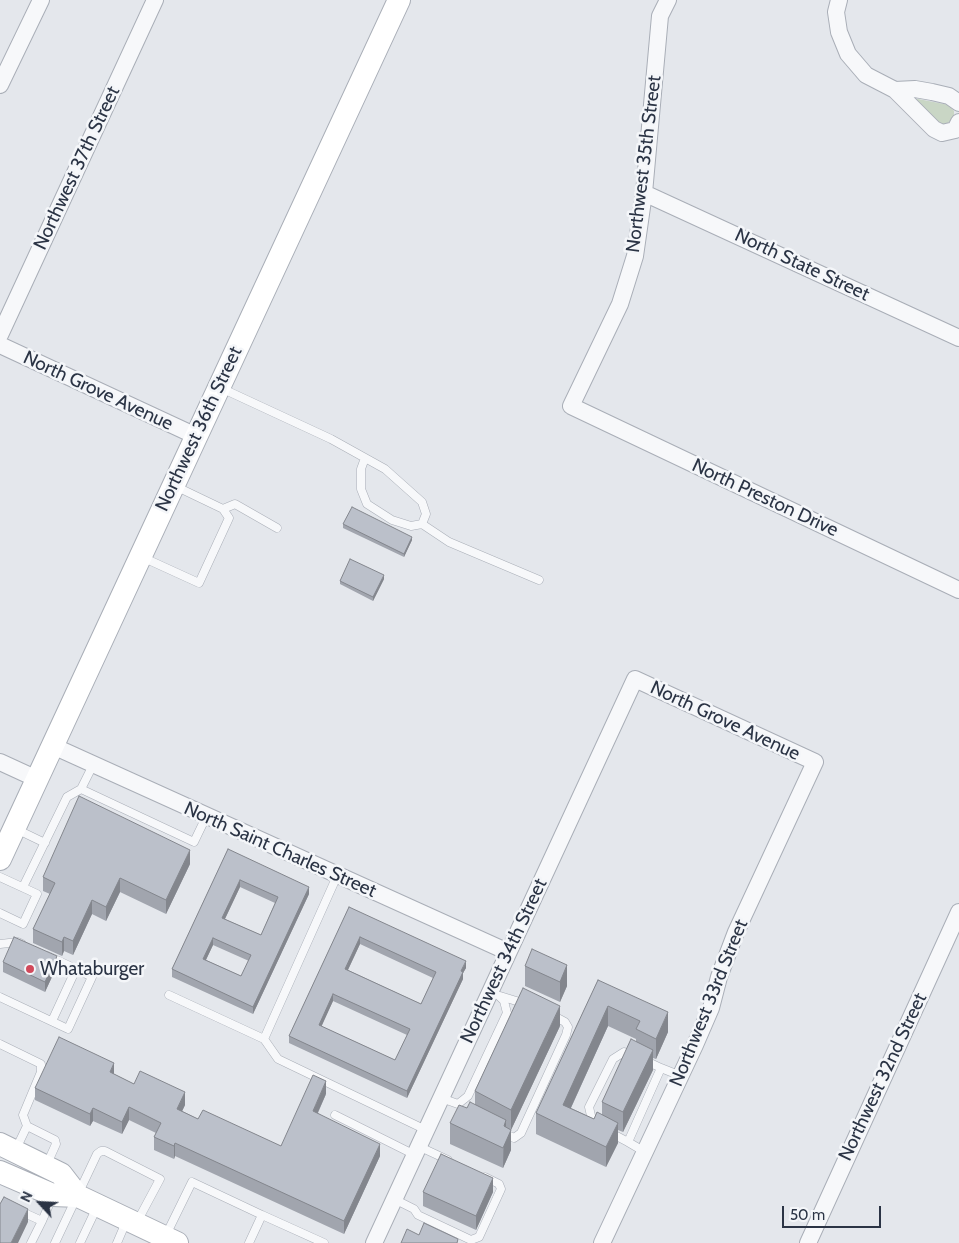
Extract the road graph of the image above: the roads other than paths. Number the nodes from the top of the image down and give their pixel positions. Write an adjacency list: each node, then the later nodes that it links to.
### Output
1 (40, 0): 6 (street)
2 (155, 0): 11 (street, Northwest 37th Street)
3 (399, 0): 14 (main road, Northwest 36th Street)
4 (668, 0): 10 (street, Northwest 35th Street)
5 (839, 0): 7 (street)
6 (0, 85)
7 (894, 90): 8 (street); 9 (street)
8 (959, 103)
9 (959, 122)
10 (644, 193): 12 (street, North State Street); 15 (street, Northwest 35th Street)
11 (0, 335)
12 (959, 338)
13 (0, 345): 16 (street, North Grove Avenue)
14 (219, 387): 16 (main road, Northwest 36th Street); 17 (lane)
15 (571, 406): 24 (street, North Preston Drive)
16 (196, 436): 18 (main road, Northwest 36th Street)
17 (365, 458): 20 (lane); 20 (lane)
18 (173, 486): 19 (lane); 22 (main road, Northwest 36th Street)
19 (223, 509): 21 (lane); 22 (lane)
20 (422, 524): 23 (lane)
21 (277, 528)
22 (140, 556): 26 (main road, Northwest 36th Street)
23 (538, 580)
24 (959, 590)
25 (635, 679): 28 (street, North Grove Avenue); 43 (street, Northwest 34th Street)
26 (53, 746): 29 (street, North Saint Charles Street); 30 (main road, Northwest 36th Street)
27 (0, 762): 30 (street)
28 (815, 762): 55 (street, Northwest 33rd Street)
29 (93, 764): 31 (lane); 32 (street, North Saint Charles Street)
30 (37, 779): 33 (main road, Northwest 36th Street)
31 (82, 789): 32 (lane); 34 (lane)
32 (206, 817): 36 (street, North Saint Charles Street)
33 (14, 828): 34 (lane); 35 (main road, Northwest 36th Street)
34 (45, 843): 38 (lane)
35 (0, 859)
36 (337, 876): 43 (street, North Saint Charles Street); 52 (lane)
37 (0, 878): 38 (lane)
38 (22, 888): 40 (lane)
39 (959, 912): 87 (street, Northwest 32nd Street)
40 (0, 913)
41 (0, 944): 42 (lane)
42 (26, 946)
43 (508, 952): 46 (street, Northwest 34th Street)
44 (43, 954): 45 (lane)
45 (76, 970): 51 (lane); 51 (lane)
46 (495, 994): 49 (lane); 56 (street, Northwest 34th Street); 57 (lane)
47 (169, 995): 52 (lane)
48 (0, 997): 51 (lane)
49 (532, 1006)
50 (541, 1010): 62 (lane)
51 (52, 1022)
52 (264, 1039): 61 (lane)
53 (0, 1044): 60 (lane)
54 (661, 1068): 55 (lane); 63 (lane); 63 (lane)
55 (681, 1076): 66 (street, Northwest 33rd Street)
56 (441, 1098): 57 (lane); 61 (street, Northwest 34th Street)
57 (460, 1103): 58 (lane)
58 (464, 1113)
59 (335, 1115): 65 (lane)
60 (27, 1126): 64 (lane); 68 (lane)
61 (426, 1130): 65 (street, Northwest 34th Street)
62 (497, 1130)
63 (628, 1142): 66 (lane)
64 (8, 1148): 68 (main road)
65 (417, 1150): 67 (lane); 72 (street, Northwest 34th Street)
66 (645, 1152): 86 (street, Northwest 33rd Street)
67 (454, 1163)
68 (46, 1166): 73 (main road)
69 (472, 1171): 72 (lane)
70 (4, 1176): 71 (main road)
71 (54, 1196): 73 (main road); 76 (lane)
72 (394, 1199): 85 (street, Northwest 34th Street)
73 (88, 1200): 77 (main road); 77 (lane); 80 (lane); 81 (lane)
74 (8, 1206): 76 (lane)
75 (262, 1215): 78 (lane); 83 (lane); 84 (lane)
76 (42, 1221): 79 (lane)
77 (132, 1221): 78 (main road); 82 (lane)
78 (171, 1240)
79 (31, 1243)
80 (55, 1243)
81 (80, 1243)
82 (116, 1243)
83 (249, 1243)
84 (324, 1243)
85 (374, 1243)
86 (602, 1243)
87 (808, 1243)

